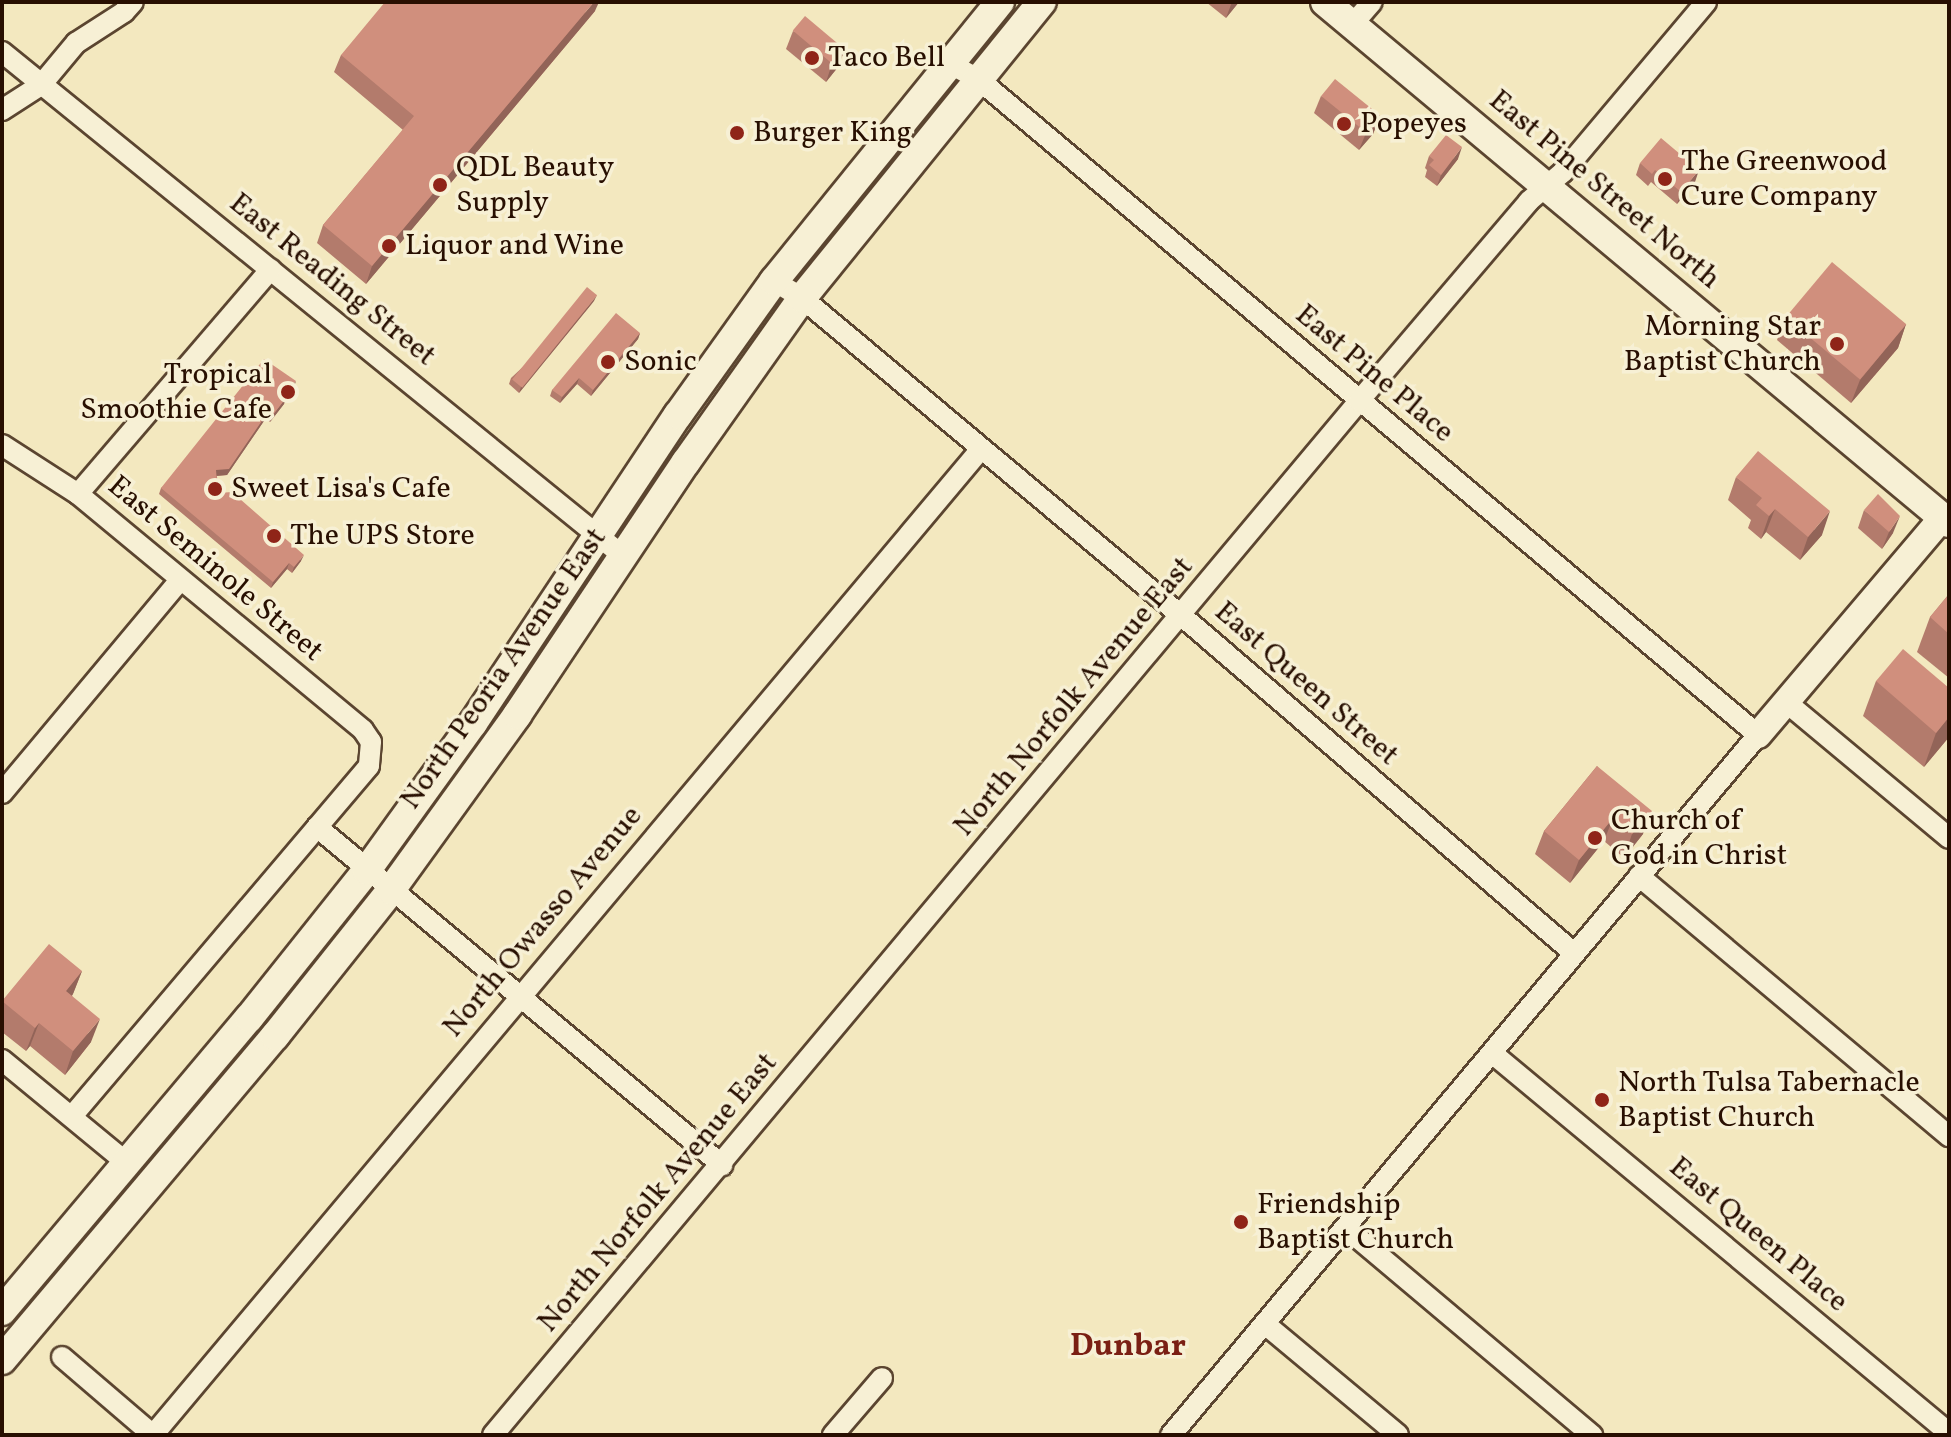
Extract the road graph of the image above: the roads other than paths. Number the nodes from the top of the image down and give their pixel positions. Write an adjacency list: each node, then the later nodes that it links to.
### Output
1 (133, 2): 11 (street)
2 (1000, 2): 9 (main road, North Peoria Avenue East)
3 (1042, 2): 10 (main road, North Peoria Avenue East)
4 (1325, 2): 7 (main road, East Pine Street North)
5 (1372, 2): 7 (street)
6 (1706, 2): 13 (street, North Norfolk Avenue East)
7 (1352, 25): 13 (main road, East Pine Street North)
8 (2, 52): 11 (street, East Reading Street)
9 (949, 63): 10 (street, East Pine Place); 15 (main road, North Peoria Avenue East)
10 (978, 79): 16 (main road, North Peoria Avenue East); 17 (street, East Pine Place)
11 (41, 85): 12 (street); 14 (street, East Reading Street)
12 (2, 110)
13 (1547, 186): 17 (street, North Norfolk Avenue East); 21 (main road, East Pine Street North)
14 (271, 269): 20 (street); 22 (street, East Reading Street)
15 (774, 281): 16 (street, East Queen Street); 22 (main road, North Peoria Avenue East)
16 (802, 298): 19 (street, East Queen Street); 23 (main road, North Peoria Avenue East)
17 (1359, 401): 25 (street, North Norfolk Avenue East); 27 (street, East Pine Place)
18 (2, 445): 20 (street, East Seminole Street)
19 (981, 449): 25 (street, East Queen Street); 36 (street, North Owasso Avenue)
20 (78, 494): 24 (street, East Seminole Street)
21 (1946, 520): 26 (street)
22 (598, 536): 23 (street, East Reading Street); 32 (main road, North Peoria Avenue East)
23 (623, 556): 34 (main road, North Peoria Avenue East)
24 (180, 580): 28 (street, East Seminole Street); 29 (street)
25 (1181, 616): 35 (street, East Queen Street); 42 (street, North Norfolk Avenue East)
26 (1786, 702): 27 (street); 31 (street)
27 (1758, 735): 33 (street)
28 (372, 755): 30 (street, North Peoria Avenue East)
29 (2, 793)
30 (317, 827): 32 (street); 39 (street, North Peoria Avenue East)
31 (1949, 838)
32 (367, 870): 34 (street); 41 (main road, North Peoria Avenue East)
33 (1639, 876): 35 (street); 40 (street)
34 (391, 890): 36 (street); 47 (main road, North Peoria Avenue East)
35 (1574, 953): 37 (street)
36 (519, 997): 42 (street); 50 (street, North Owasso Avenue)
37 (1492, 1053): 43 (street); 49 (street, East Queen Place)
38 (2, 1060): 39 (street)
39 (72, 1116): 41 (street)
40 (1949, 1136)
41 (127, 1163): 44 (main road, North Peoria Avenue East)
42 (722, 1165): 51 (street, North Norfolk Avenue East)
43 (1346, 1228): 45 (street); 55 (street)
44 (2, 1311)
45 (1265, 1324): 53 (street); 54 (street)
46 (62, 1357): 50 (street)
47 (2, 1360)
48 (882, 1378): 52 (street)
49 (1949, 1433)
50 (153, 1435)
51 (493, 1435)
52 (833, 1435)
53 (1171, 1435)
54 (1398, 1435)
55 (1592, 1435)

